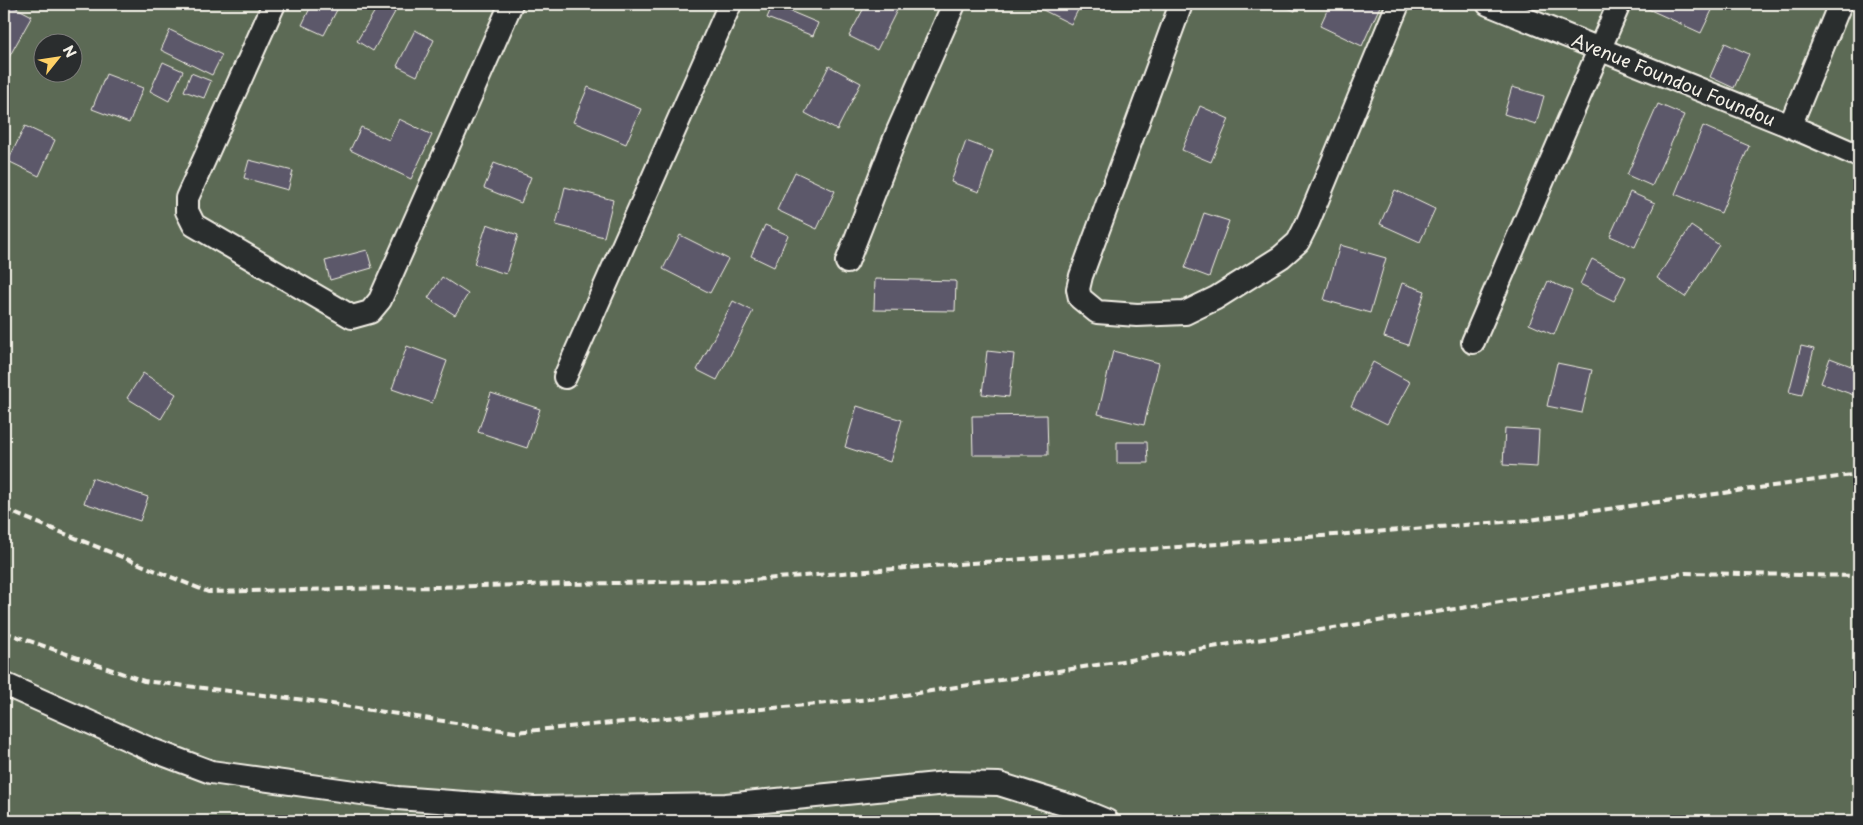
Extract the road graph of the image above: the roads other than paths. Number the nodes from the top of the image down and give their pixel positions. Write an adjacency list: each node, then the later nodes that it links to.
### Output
1 (274, 4): 2 (street)
2 (511, 4)
3 (730, 4): 15 (street)
4 (954, 4): 13 (street)
5 (1181, 4): 6 (street)
6 (1398, 4)
7 (1488, 4): 10 (street, Avenue Foundou Foundou)
8 (1619, 4): 10 (street)
9 (1840, 4): 11 (street)
10 (1600, 50): 11 (street, Avenue Foundou Foundou); 14 (street)
11 (1790, 126): 12 (street, Avenue Foundou Foundou)
12 (1859, 156)
13 (847, 262)
14 (1473, 342)
15 (565, 377)
16 (4, 684): 17 (street)
17 (1107, 821)

